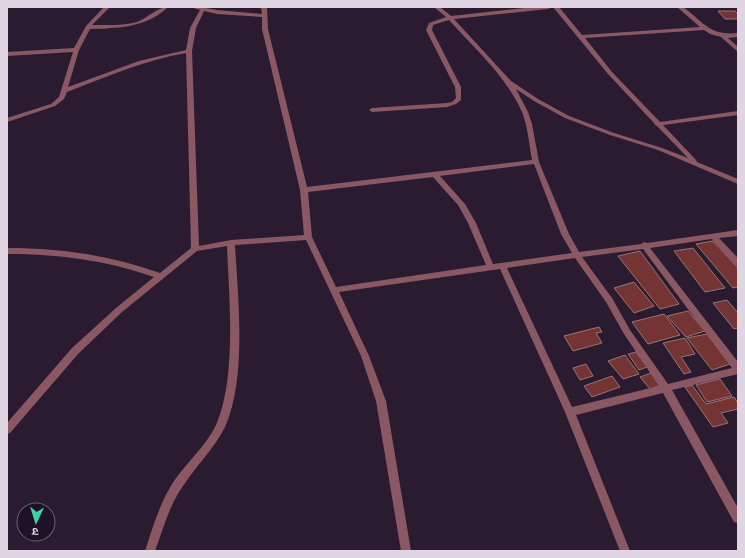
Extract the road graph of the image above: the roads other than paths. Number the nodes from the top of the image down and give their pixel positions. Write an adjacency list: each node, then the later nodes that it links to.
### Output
1 (106, 7): 12 (street)
2 (165, 7): 12 (street)
3 (193, 7): 9 (street)
4 (264, 7): 10 (street)
5 (436, 7): 11 (street)
6 (548, 7): 11 (street)
7 (556, 7): 15 (street)
8 (680, 7): 13 (street)
9 (203, 8): 10 (street); 19 (street)
10 (264, 16): 31 (street)
11 (450, 18): 21 (street); 23 (street)
12 (88, 27): 17 (street)
13 (705, 28): 15 (street); 16 (street)
14 (738, 35): 16 (street)
15 (582, 37): 26 (street)
16 (724, 37): 18 (street)
17 (76, 50): 20 (street); 22 (street)
18 (738, 50)
19 (189, 51): 22 (street); 37 (street)
20 (7, 54)
21 (509, 82): 27 (street); 28 (street)
22 (64, 91): 25 (street)
23 (372, 110)
24 (738, 113): 26 (street)
25 (7, 120)
26 (657, 124): 28 (street)
27 (536, 162): 29 (street); 39 (street)
28 (697, 164): 30 (street)
29 (435, 175): 31 (street); 42 (street)
30 (738, 182)
31 (304, 190): 33 (street)
32 (738, 233): 34 (street)
33 (308, 236): 35 (street); 44 (street)
34 (712, 236): 36 (street); 40 (street)
35 (231, 243): 37 (street); 50 (street)
36 (644, 245): 39 (street); 45 (street)
37 (195, 249): 43 (street)
38 (7, 251): 43 (street)
39 (578, 257): 41 (street); 46 (street)
40 (738, 263)
41 (503, 267): 42 (street); 47 (street)
42 (491, 268): 44 (street)
43 (160, 276): 48 (street)
44 (333, 290): 51 (street)
45 (738, 370): 46 (street)
46 (665, 387): 47 (street); 49 (street)
47 (570, 412): 52 (street)
48 (7, 430)
49 (738, 518)
50 (150, 551)
51 (406, 551)
52 (625, 551)

